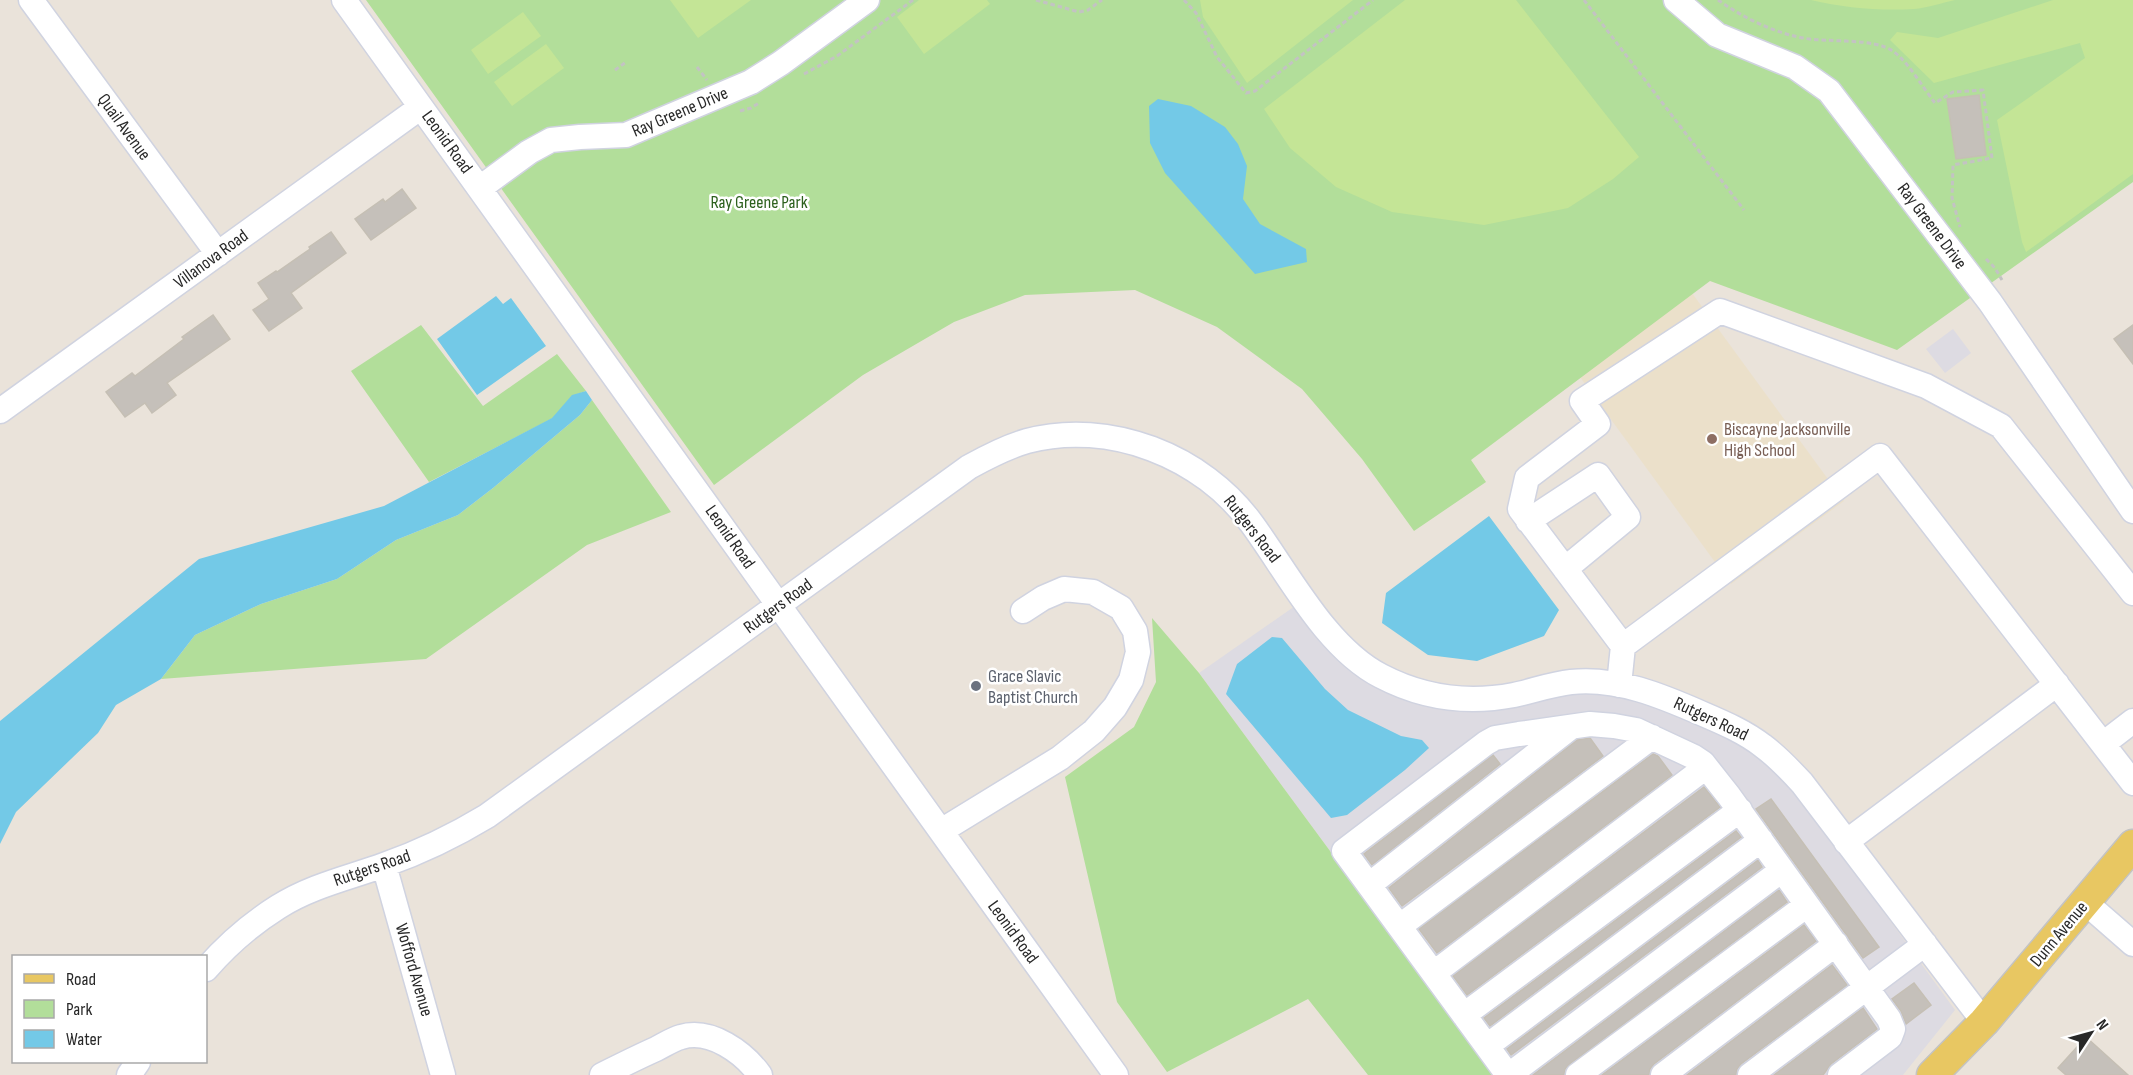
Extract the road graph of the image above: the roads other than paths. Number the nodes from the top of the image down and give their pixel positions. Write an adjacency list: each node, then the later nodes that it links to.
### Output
1 (31, 0): 7 (street, Quail Avenue)
2 (344, 0): 5 (street, Leonid Road)
3 (867, 0): 6 (street, Ray Greene Drive)
4 (1676, 0): 9 (street, Ray Greene Drive)
5 (421, 107): 6 (street, Leonid Road); 7 (street, Villanova Road)
6 (480, 188): 13 (street, Leonid Road)
7 (218, 254): 8 (street, Villanova Road)
8 (4, 399)
9 (2132, 507)
10 (1528, 521): 11 (street); 11 (street); 12 (street)
11 (1565, 569): 15 (street)
12 (2133, 594)
13 (778, 605): 17 (street, Rutgers Road); 25 (street, Leonid Road); 29 (street, Rutgers Road)
14 (1023, 611): 25 (street)
15 (1623, 646): 16 (street); 17 (street)
16 (2056, 684): 21 (street); 27 (street)
17 (1619, 685): 27 (street, Rutgers Road)
18 (2133, 721): 21 (street)
19 (1571, 727): 20 (street); 31 (street); 31 (street)
20 (1652, 737): 22 (street); 34 (street)
21 (2103, 744): 23 (street)
22 (1706, 767): 24 (street); 39 (street)
23 (2133, 783)
24 (1740, 810): 26 (street); 41 (street)
25 (941, 831): 47 (street, Leonid Road)
26 (1761, 840): 30 (street); 43 (street)
27 (1846, 842): 36 (street, Rutgers Road)
28 (2133, 845): 32 (main road, Dunn Avenue)
29 (384, 865): 38 (street, Rutgers Road); 44 (street, Wofford Avenue)
30 (1782, 870): 33 (street); 48 (street)
31 (1369, 885): 34 (street)
32 (2086, 903): 37 (street); 42 (main road, Dunn Avenue)
33 (1807, 905): 35 (street); 49 (street)
34 (1400, 926): 39 (street)
35 (1836, 944): 40 (street); 50 (street)
36 (1925, 944): 40 (street); 42 (street, Rutgers Road)
37 (2133, 944)
38 (207, 968)
39 (1434, 974): 41 (street)
40 (1867, 988): 51 (street); 52 (street)
41 (1464, 1015): 43 (street)
42 (1984, 1023): 53 (main road, Dunn Avenue); 54 (main road, Dunn Avenue)
43 (1487, 1046): 48 (street)
44 (443, 1075)
45 (602, 1075): 46 (street)
46 (760, 1075)
47 (1116, 1075)
48 (1509, 1075)
49 (1578, 1075)
50 (1663, 1075)
51 (1750, 1075)
52 (1840, 1075)
53 (1932, 1075)
54 (1954, 1075)

